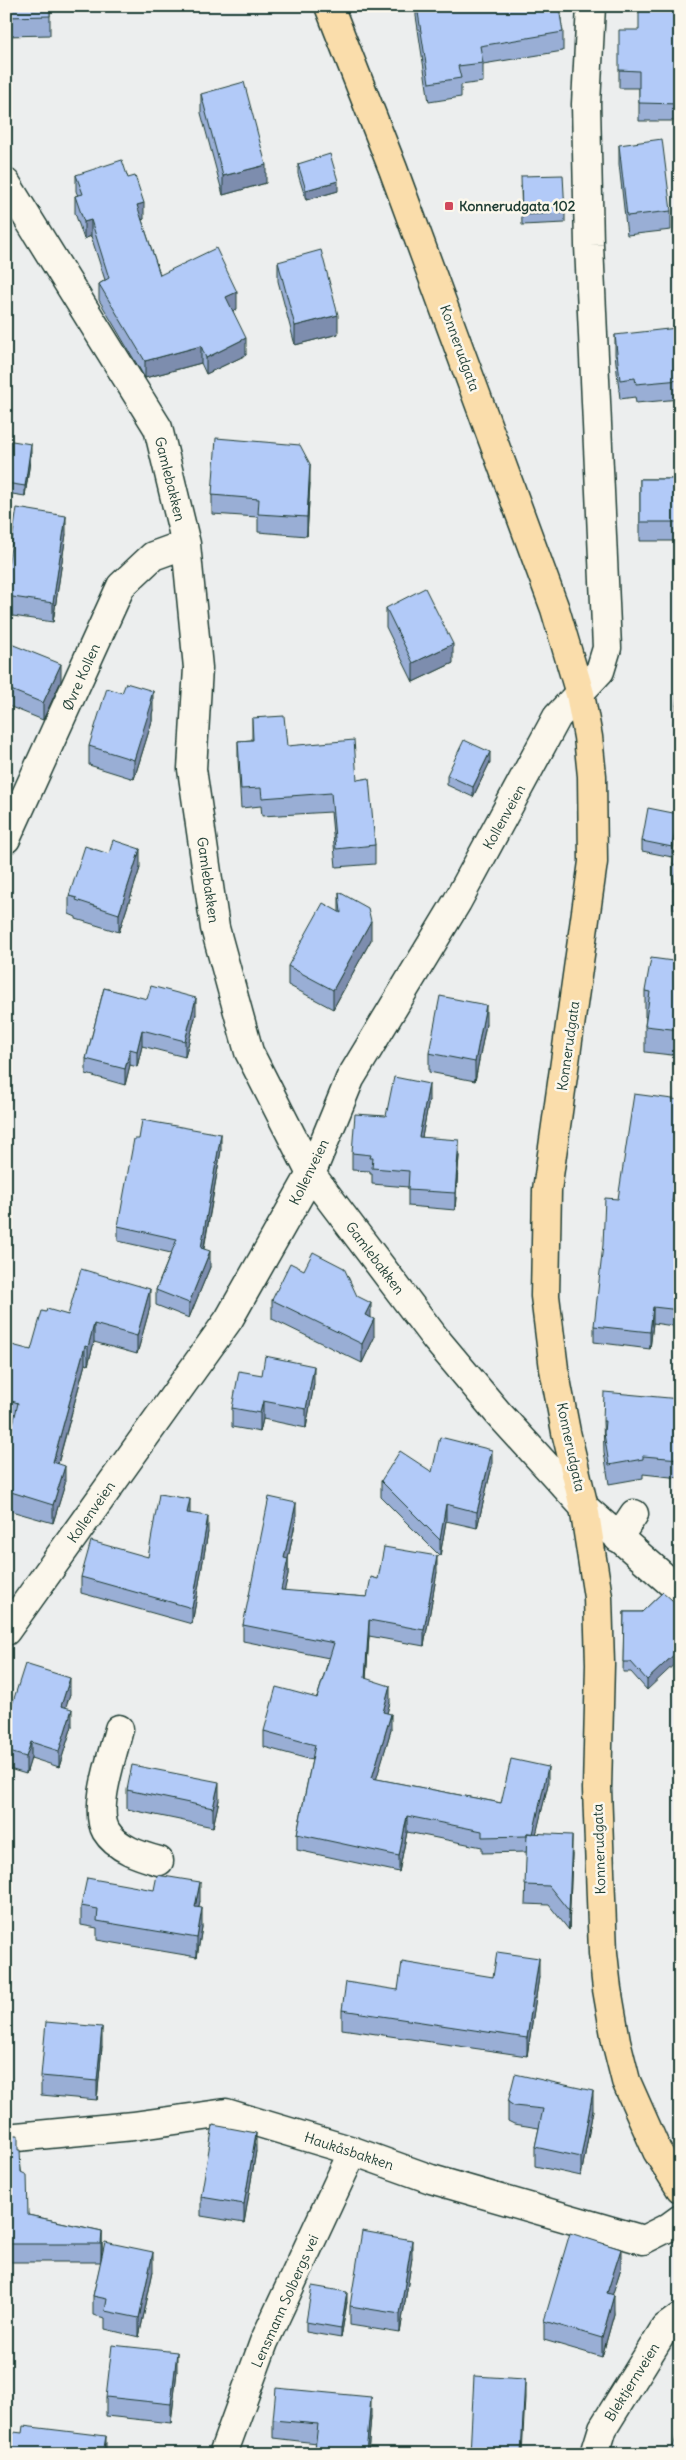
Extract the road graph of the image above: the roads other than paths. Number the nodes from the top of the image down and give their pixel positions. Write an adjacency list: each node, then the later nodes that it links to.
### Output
1 (329, 6): 5 (main road, Konnerudgata)
2 (591, 6): 5 (street)
3 (6, 183): 4 (street, Gamlebakken)
4 (186, 544): 6 (street, Øvre Kollen); 7 (street, Gamlebakken)
5 (580, 694): 7 (street, Kollenveien); 8 (main road, Konnerudgata)
6 (6, 839)
7 (311, 1174): 8 (street, Gamlebakken); 12 (street, Kollenveien)
8 (584, 1507): 10 (street, Gamlebakken); 17 (main road, Konnerudgata)
9 (634, 1514): 10 (street)
10 (618, 1538): 11 (street, Gamlebakken)
11 (680, 1590)
12 (6, 1631)
13 (119, 1729): 14 (street)
14 (159, 1861)
15 (6, 2138): 16 (street, Haukåsbakken)
16 (353, 2151): 18 (street, Haukåsbakken); 20 (street, Lensmann Solbergs vei)
17 (680, 2188)
18 (680, 2218)
19 (680, 2317): 21 (street, Blektjernveien)
20 (223, 2454)
21 (595, 2454)

